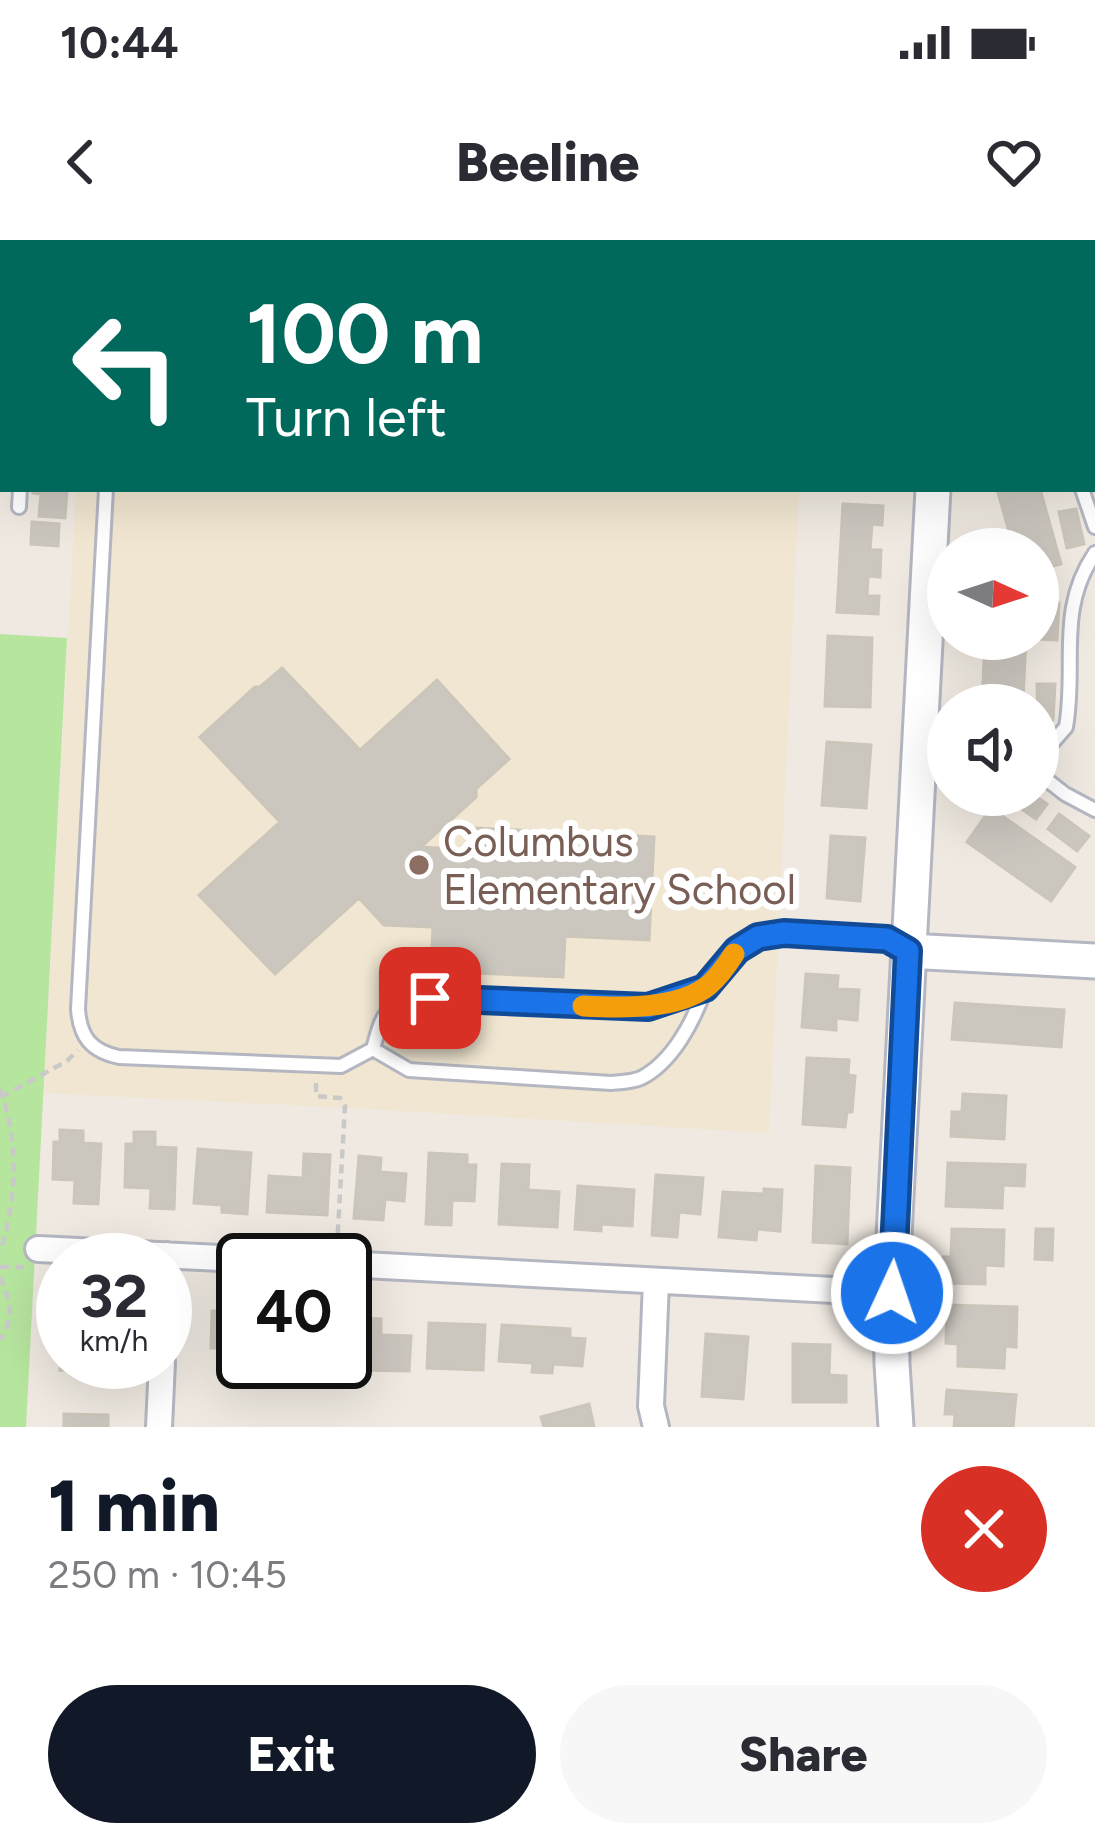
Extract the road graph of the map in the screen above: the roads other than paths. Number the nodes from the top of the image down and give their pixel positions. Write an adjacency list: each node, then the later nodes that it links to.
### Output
1 (20, 492): 5 (lane)
2 (106, 492): 16 (lane)
3 (933, 492): 8 (street)
4 (1083, 492): 6 (lane)
5 (19, 507)
6 (1095, 527)
7 (1095, 553): 9 (lane)
8 (933, 684)
9 (1059, 736)
10 (1059, 789): 12 (lane)
11 (927, 798): 13 (street)
12 (1095, 810)
13 (908, 951): 14 (street); 15 (lane); 19 (street)
14 (1095, 962)
15 (705, 988): 16 (lane); 16 (lane)
16 (373, 1049)
17 (372, 1265): 18 (street)
18 (656, 1280): 19 (street); 22 (street)
19 (892, 1293): 23 (street)
20 (161, 1389): 21 (street)
21 (159, 1427)
22 (656, 1427)
23 (896, 1427)

